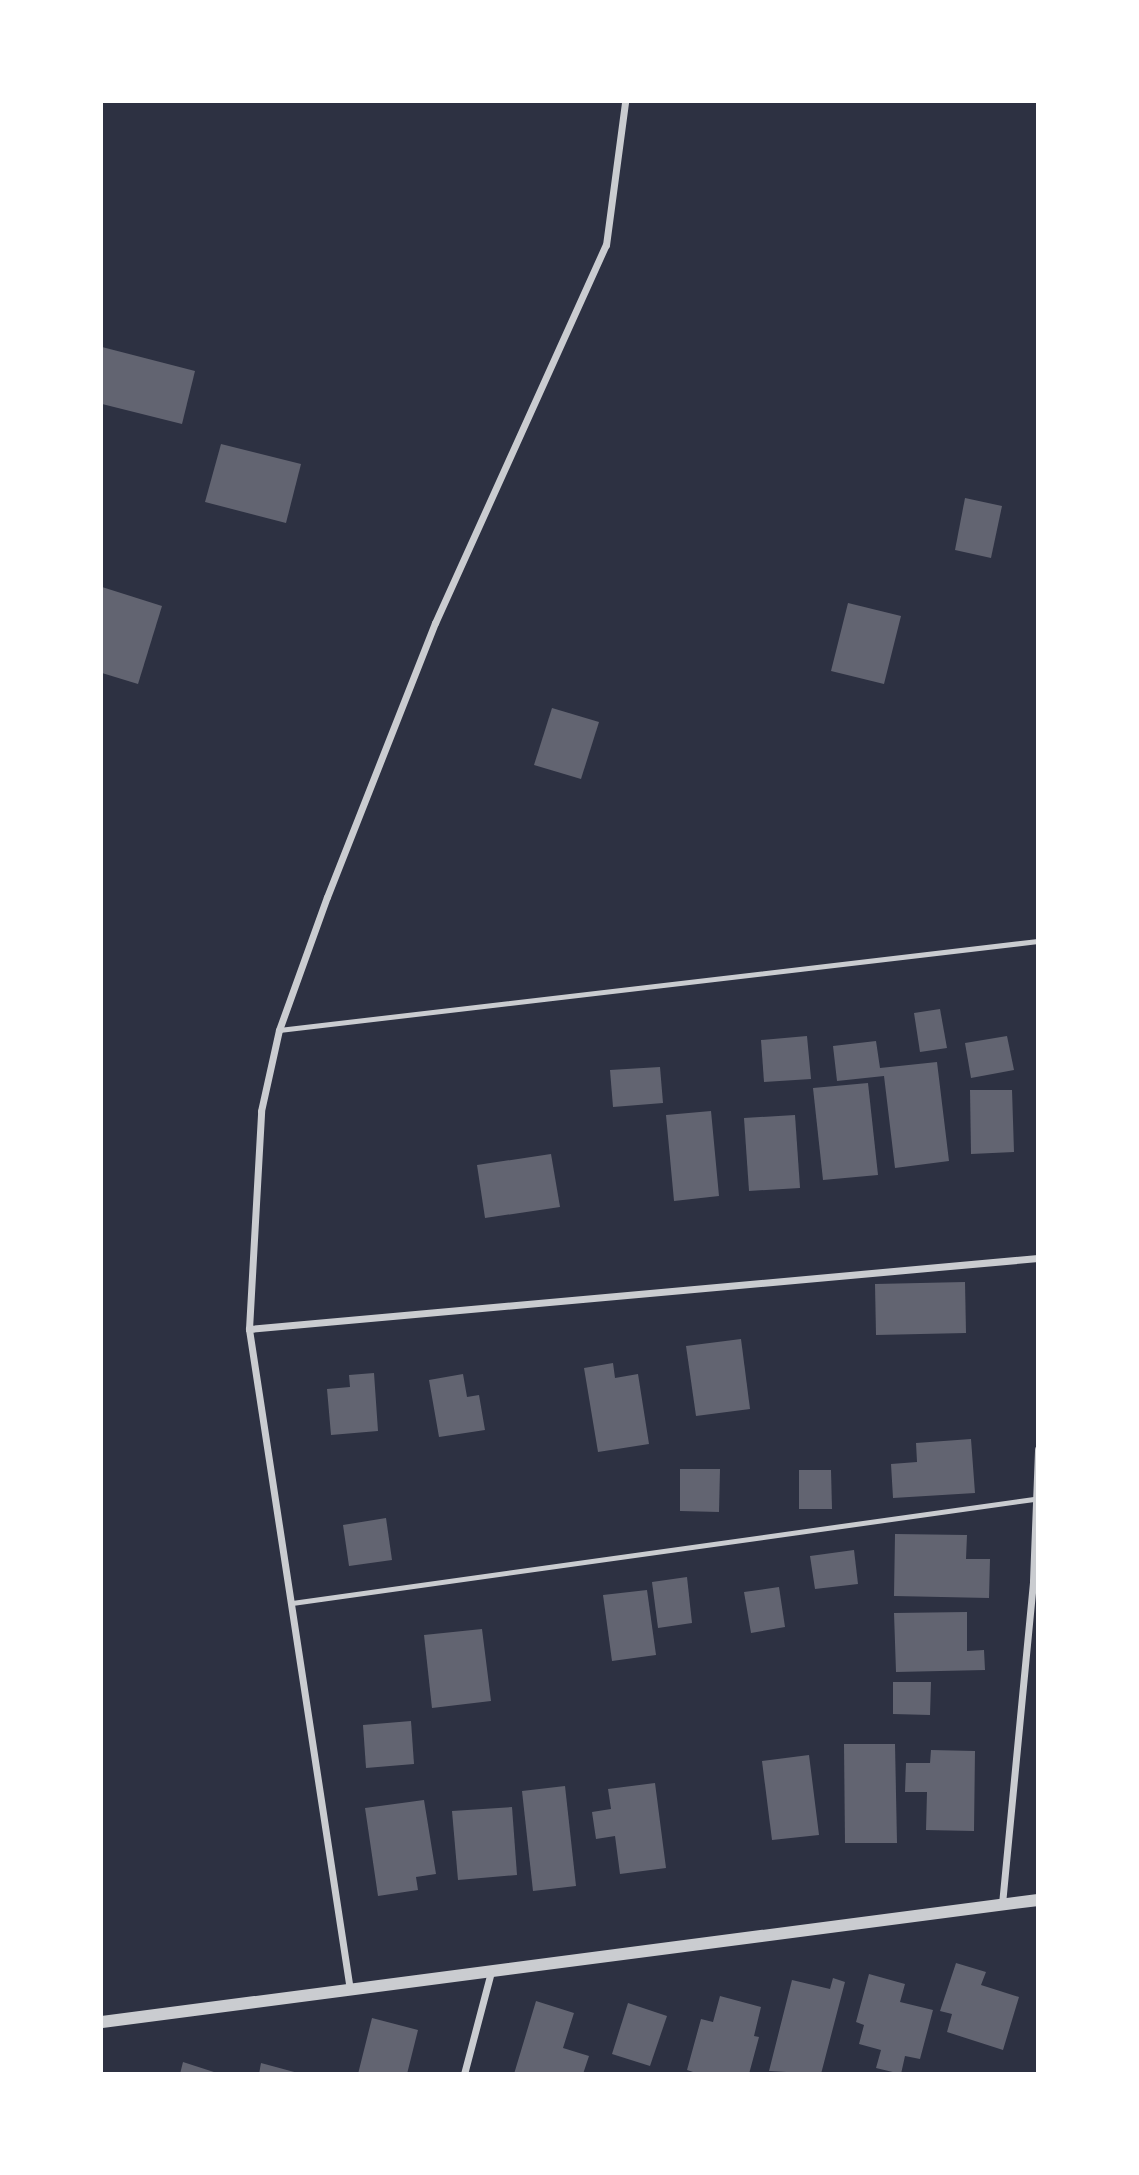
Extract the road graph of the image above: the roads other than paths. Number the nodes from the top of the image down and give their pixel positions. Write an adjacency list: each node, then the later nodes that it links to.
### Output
1 (625, 102): 3 (street)
2 (1038, 942): 3 (lane)
3 (279, 1030): 5 (street)
4 (1038, 1258): 5 (street)
5 (249, 1329): 9 (street)
6 (1038, 1450): 7 (street)
7 (1034, 1499): 8 (street); 9 (lane)
8 (1035, 1580): 11 (street)
9 (292, 1604): 13 (street)
10 (1038, 1900): 11 (street)
11 (1002, 1904): 12 (street)
12 (491, 1972): 13 (street); 15 (street)
13 (349, 1990): 14 (street)
14 (102, 2022)
15 (464, 2074)

